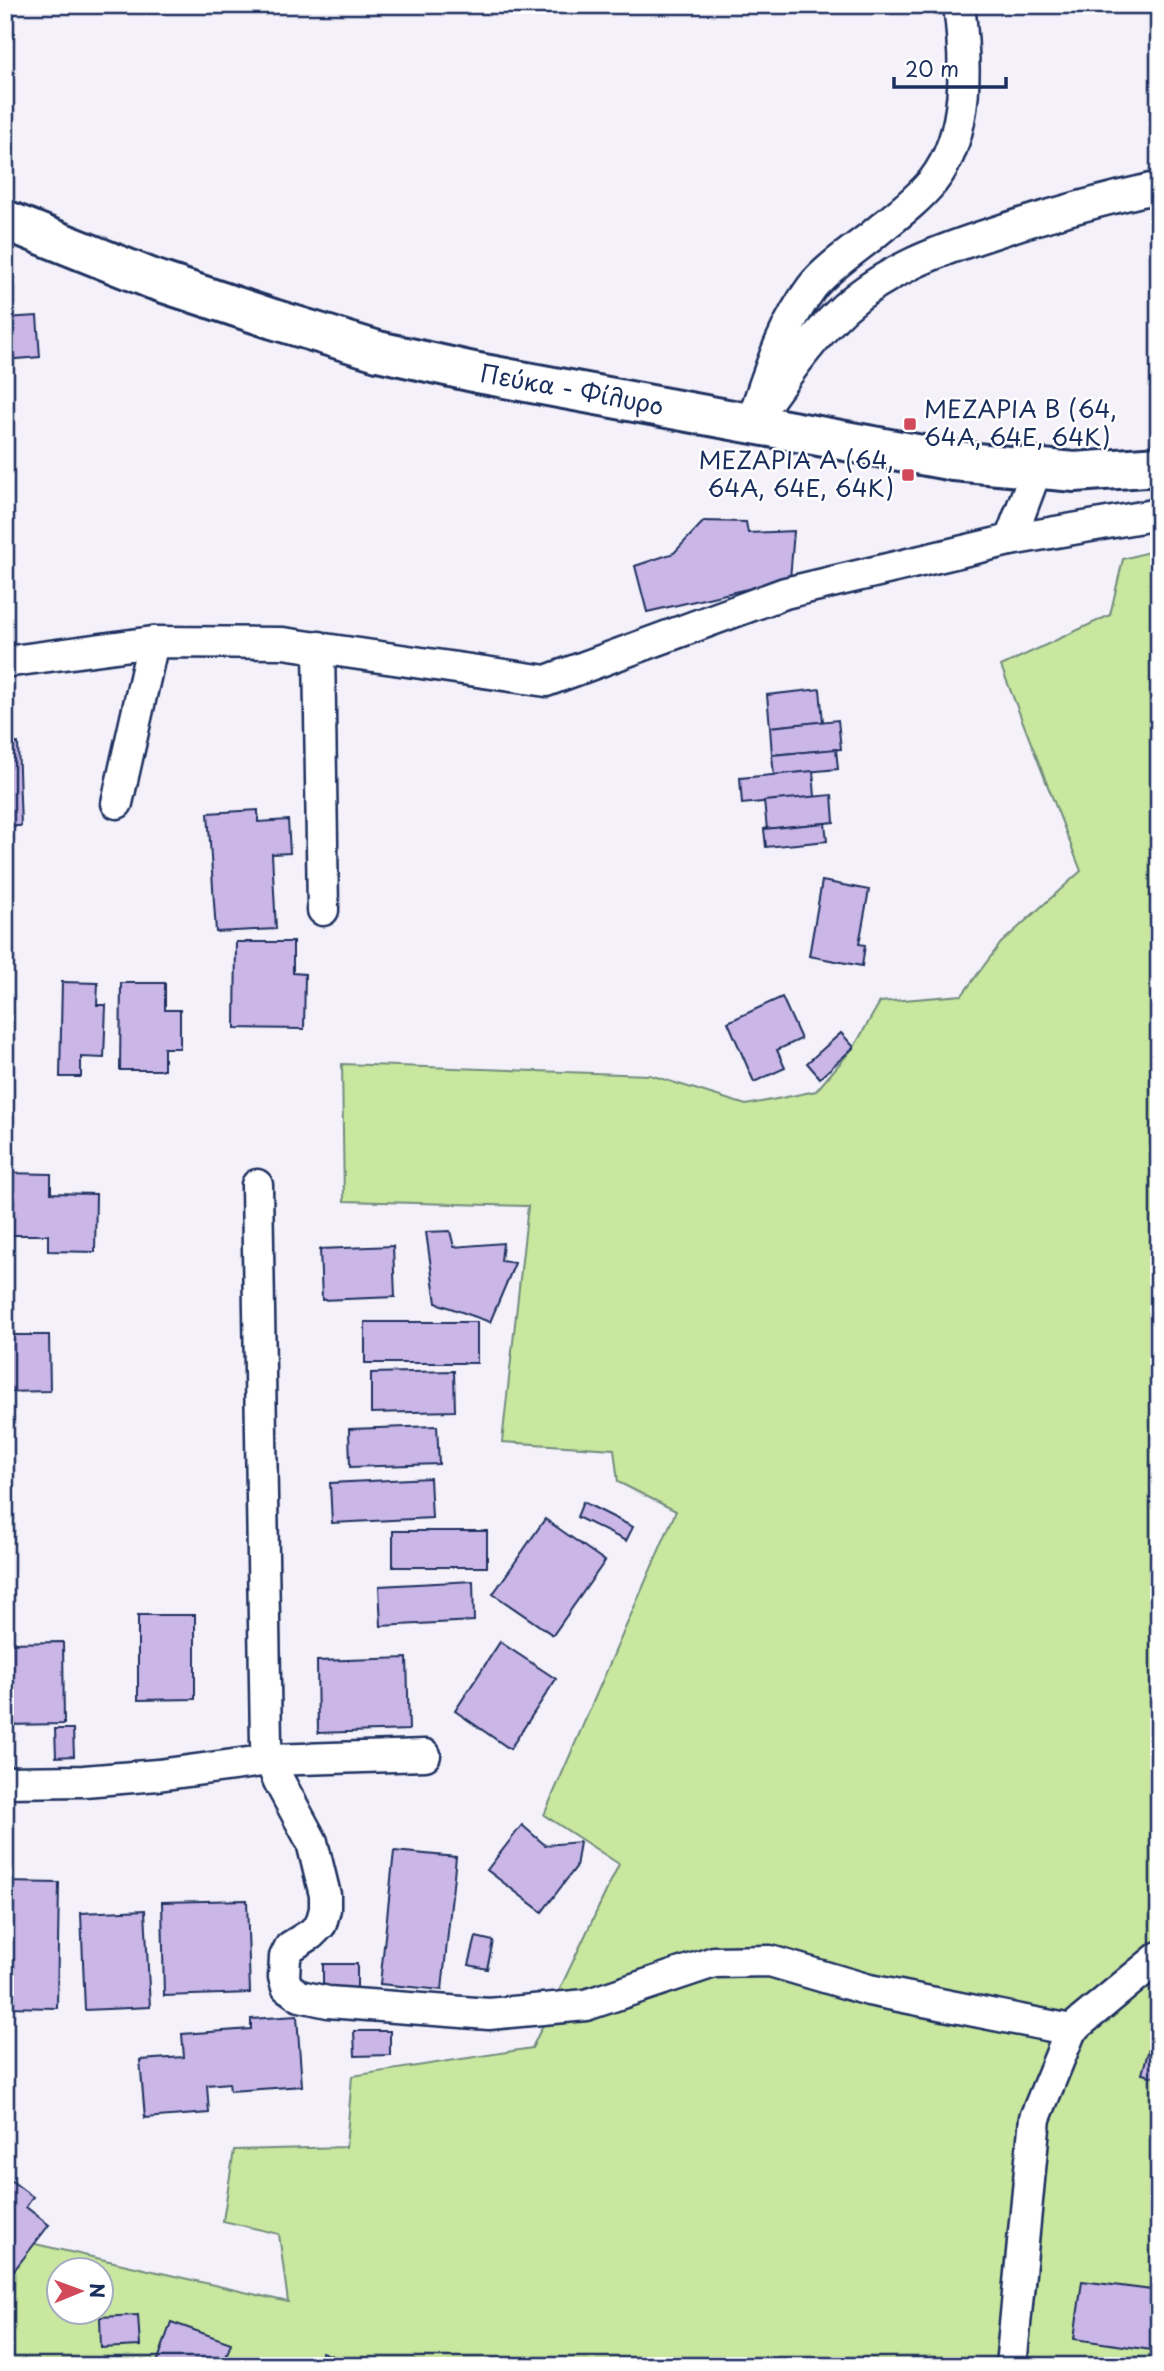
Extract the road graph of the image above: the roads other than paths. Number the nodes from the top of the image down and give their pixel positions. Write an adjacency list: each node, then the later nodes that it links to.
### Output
1 (959, 5): 4 (street)
2 (1159, 187): 4 (street)
3 (5, 220): 4 (main road, Πεύκα - Φίλυρο)
4 (751, 424): 6 (main road, Πεύκα - Φίλυρο)
5 (1159, 466): 6 (main road, Πεύκα - Φίλυρο)
6 (1037, 468): 8 (street)
7 (1159, 514): 8 (street)
8 (1010, 540): 10 (street)
9 (153, 642): 10 (street); 11 (street); 12 (street)
10 (319, 647): 13 (street)
11 (5, 662)
12 (117, 803)
13 (323, 910)
14 (257, 1185): 16 (street)
15 (425, 1755): 16 (street)
16 (270, 1760): 17 (street); 19 (street)
17 (5, 1782)
18 (1159, 1957): 19 (street)
19 (1071, 2030): 20 (street)
20 (1011, 2366)

